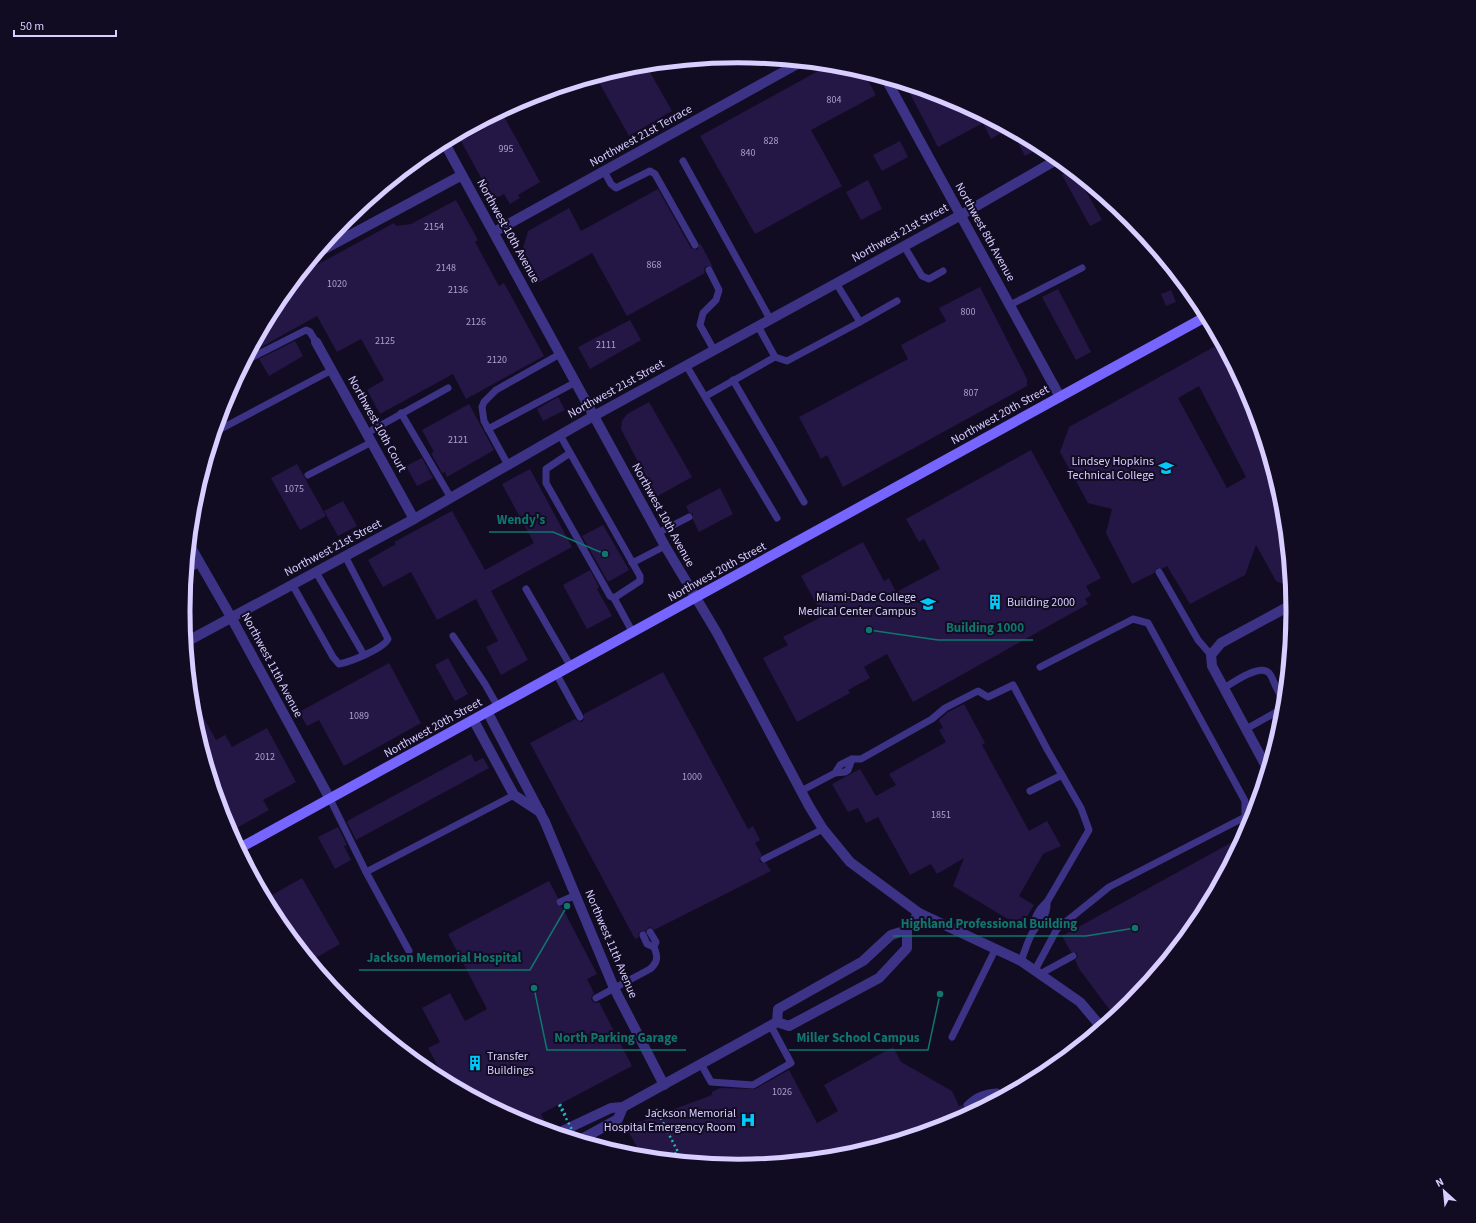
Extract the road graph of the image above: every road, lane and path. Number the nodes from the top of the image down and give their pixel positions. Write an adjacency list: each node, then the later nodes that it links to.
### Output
1 (794, 66): 6 (street, Northwest 21st Terrace)
2 (889, 85): 8 (street, Northwest 8th Avenue)
3 (447, 147): 7 (street, Northwest 10th Avenue)
4 (682, 162): 19 (lane)
5 (1053, 162): 8 (street, Northwest 21st Street)
6 (604, 171): 9 (street, Northwest 21st Terrace); 10 (lane)
7 (462, 175): 9 (street, Northwest 10th Avenue); 11 (street)
8 (961, 215): 12 (street, Northwest 21st Street); 18 (street, Northwest 8th Avenue)
9 (494, 232): 25 (street, Northwest 10th Avenue)
10 (695, 245)
11 (329, 246)
12 (904, 246): 15 (lane); 16 (street, Northwest 21st Street)
13 (1082, 268): 18 (lane)
14 (709, 270): 24 (lane)
15 (943, 271)
16 (836, 283): 19 (street, Northwest 21st Street); 21 (lane)
17 (897, 301): 21 (lane)
18 (1010, 305): 34 (street, Northwest 8th Avenue)
19 (770, 319): 22 (street, Northwest 21st Street)
20 (1202, 319): 34 (main road, Northwest 20th Street)
21 (860, 322): 27 (lane)
22 (758, 326): 24 (street, Northwest 21st Street); 27 (lane)
23 (316, 342): 26 (lane); 29 (street, Northwest 10th Court)
24 (714, 350): 28 (street, Northwest 21st Street)
25 (560, 354): 31 (street, Northwest 10th Avenue); 38 (lane)
26 (252, 357)
27 (775, 357): 30 (lane)
28 (686, 365): 33 (lane); 36 (street, Northwest 21st Street)
29 (332, 370): 37 (lane); 40 (street, Northwest 10th Court)
30 (733, 380): 33 (lane); 45 (lane)
31 (576, 382): 36 (street, Northwest 10th Avenue); 38 (lane)
32 (448, 388): 35 (lane)
33 (706, 396): 47 (lane)
34 (1060, 398): 61 (main road, Northwest 20th Street)
35 (401, 414): 40 (lane); 44 (lane)
36 (593, 416): 39 (street, Northwest 21st Street); 49 (street, Northwest 10th Avenue)
37 (222, 426)
38 (488, 429): 42 (lane)
39 (560, 435): 41 (lane); 42 (street, Northwest 21st Street)
40 (369, 438): 43 (lane); 48 (street, Northwest 10th Court)
41 (570, 453): 53 (lane); 60 (lane)
42 (508, 465): 44 (street, Northwest 21st Street)
43 (308, 475)
44 (451, 498): 48 (street, Northwest 21st Street)
45 (804, 502)
46 (689, 517): 49 (lane)
47 (777, 518)
48 (414, 519): 52 (street, Northwest 21st Street)
49 (658, 533): 50 (street, Northwest 10th Avenue)
50 (665, 546): 53 (lane); 61 (street, Northwest 10th Avenue)
51 (193, 551): 54 (street, Northwest 11th Avenue)
52 (345, 556): 56 (street, Northwest 21st Street); 67 (lane)
53 (632, 562): 60 (lane)
54 (200, 563): 55 (lane); 63 (street, Northwest 11th Avenue)
55 (192, 567)
56 (316, 572): 58 (street, Northwest 21st Street); 67 (lane)
57 (1159, 572): 68 (lane)
58 (292, 584): 63 (street, Northwest 21st Street); 67 (lane)
59 (526, 589): 69 (lane)
60 (614, 598): 64 (lane)
61 (696, 598): 64 (main road, Northwest 20th Street); 82 (street, Northwest 10th Avenue)
62 (1286, 608): 68 (street)
63 (231, 617): 66 (street, Northwest 21st Street); 85 (street, Northwest 11th Avenue)
64 (633, 633): 69 (main road, Northwest 20th Street)
65 (453, 636): 74 (lane)
66 (191, 639)
67 (364, 655)
68 (1211, 655): 72 (street)
69 (571, 667): 71 (main road, Northwest 20th Street)
70 (1040, 667): 87 (lane)
71 (557, 675): 74 (main road, Northwest 20th Street); 77 (lane)
72 (1224, 688): 73 (lane); 79 (street)
73 (1280, 695)
74 (498, 707): 76 (main road, Northwest 20th Street)
75 (1277, 712): 79 (lane)
76 (488, 713): 78 (main road, Northwest 20th Street); 86 (street, Northwest 11th Avenue)
77 (580, 717)
78 (474, 721): 84 (street); 85 (main road, Northwest 20th Street)
79 (1246, 729): 80 (street)
80 (1265, 764)
81 (1062, 775): 82 (lane); 83 (lane); 103 (lane)
82 (801, 791): 89 (street, Northwest 10th Avenue)
83 (1030, 791)
84 (514, 795): 86 (street); 92 (lane)
85 (330, 799): 90 (main road, Northwest 20th Street); 92 (lane)
86 (540, 812): 93 (street, Northwest 11th Avenue)
87 (1248, 813)
88 (1246, 817): 104 (lane)
89 (823, 829): 91 (lane); 95 (street, Northwest 10th Avenue)
90 (243, 847)
91 (764, 859)
92 (366, 872): 101 (lane)
93 (576, 895): 94 (lane); 105 (street, Northwest 11th Avenue)
94 (560, 902)
95 (919, 913): 96 (street); 100 (street, Northwest 10th Avenue)
96 (907, 930): 107 (street); 107 (street)
97 (650, 932): 99 (lane)
98 (643, 935): 99 (lane)
99 (654, 947): 105 (lane)
100 (996, 948): 103 (street, Northwest 10th Avenue); 109 (lane)
101 (409, 951)
102 (1073, 956): 104 (lane)
103 (1021, 961): 104 (street, Northwest 10th Avenue)
104 (1037, 972): 108 (street, Northwest 10th Avenue)
105 (614, 988): 106 (lane); 111 (street, Northwest 11th Avenue)
106 (596, 998)
107 (774, 1024): 110 (street); 110 (lane)
108 (1099, 1025)
109 (952, 1037)
110 (701, 1064): 111 (street)
111 (664, 1084): 114 (street)
112 (999, 1094): 113 (lane)
113 (967, 1105)
114 (623, 1107): 117 (street); 119 (street)
115 (656, 1109): 120 (path)
116 (568, 1120): 118 (path, bridge)
117 (562, 1131)
118 (575, 1135)
119 (584, 1138)
120 (671, 1156)

